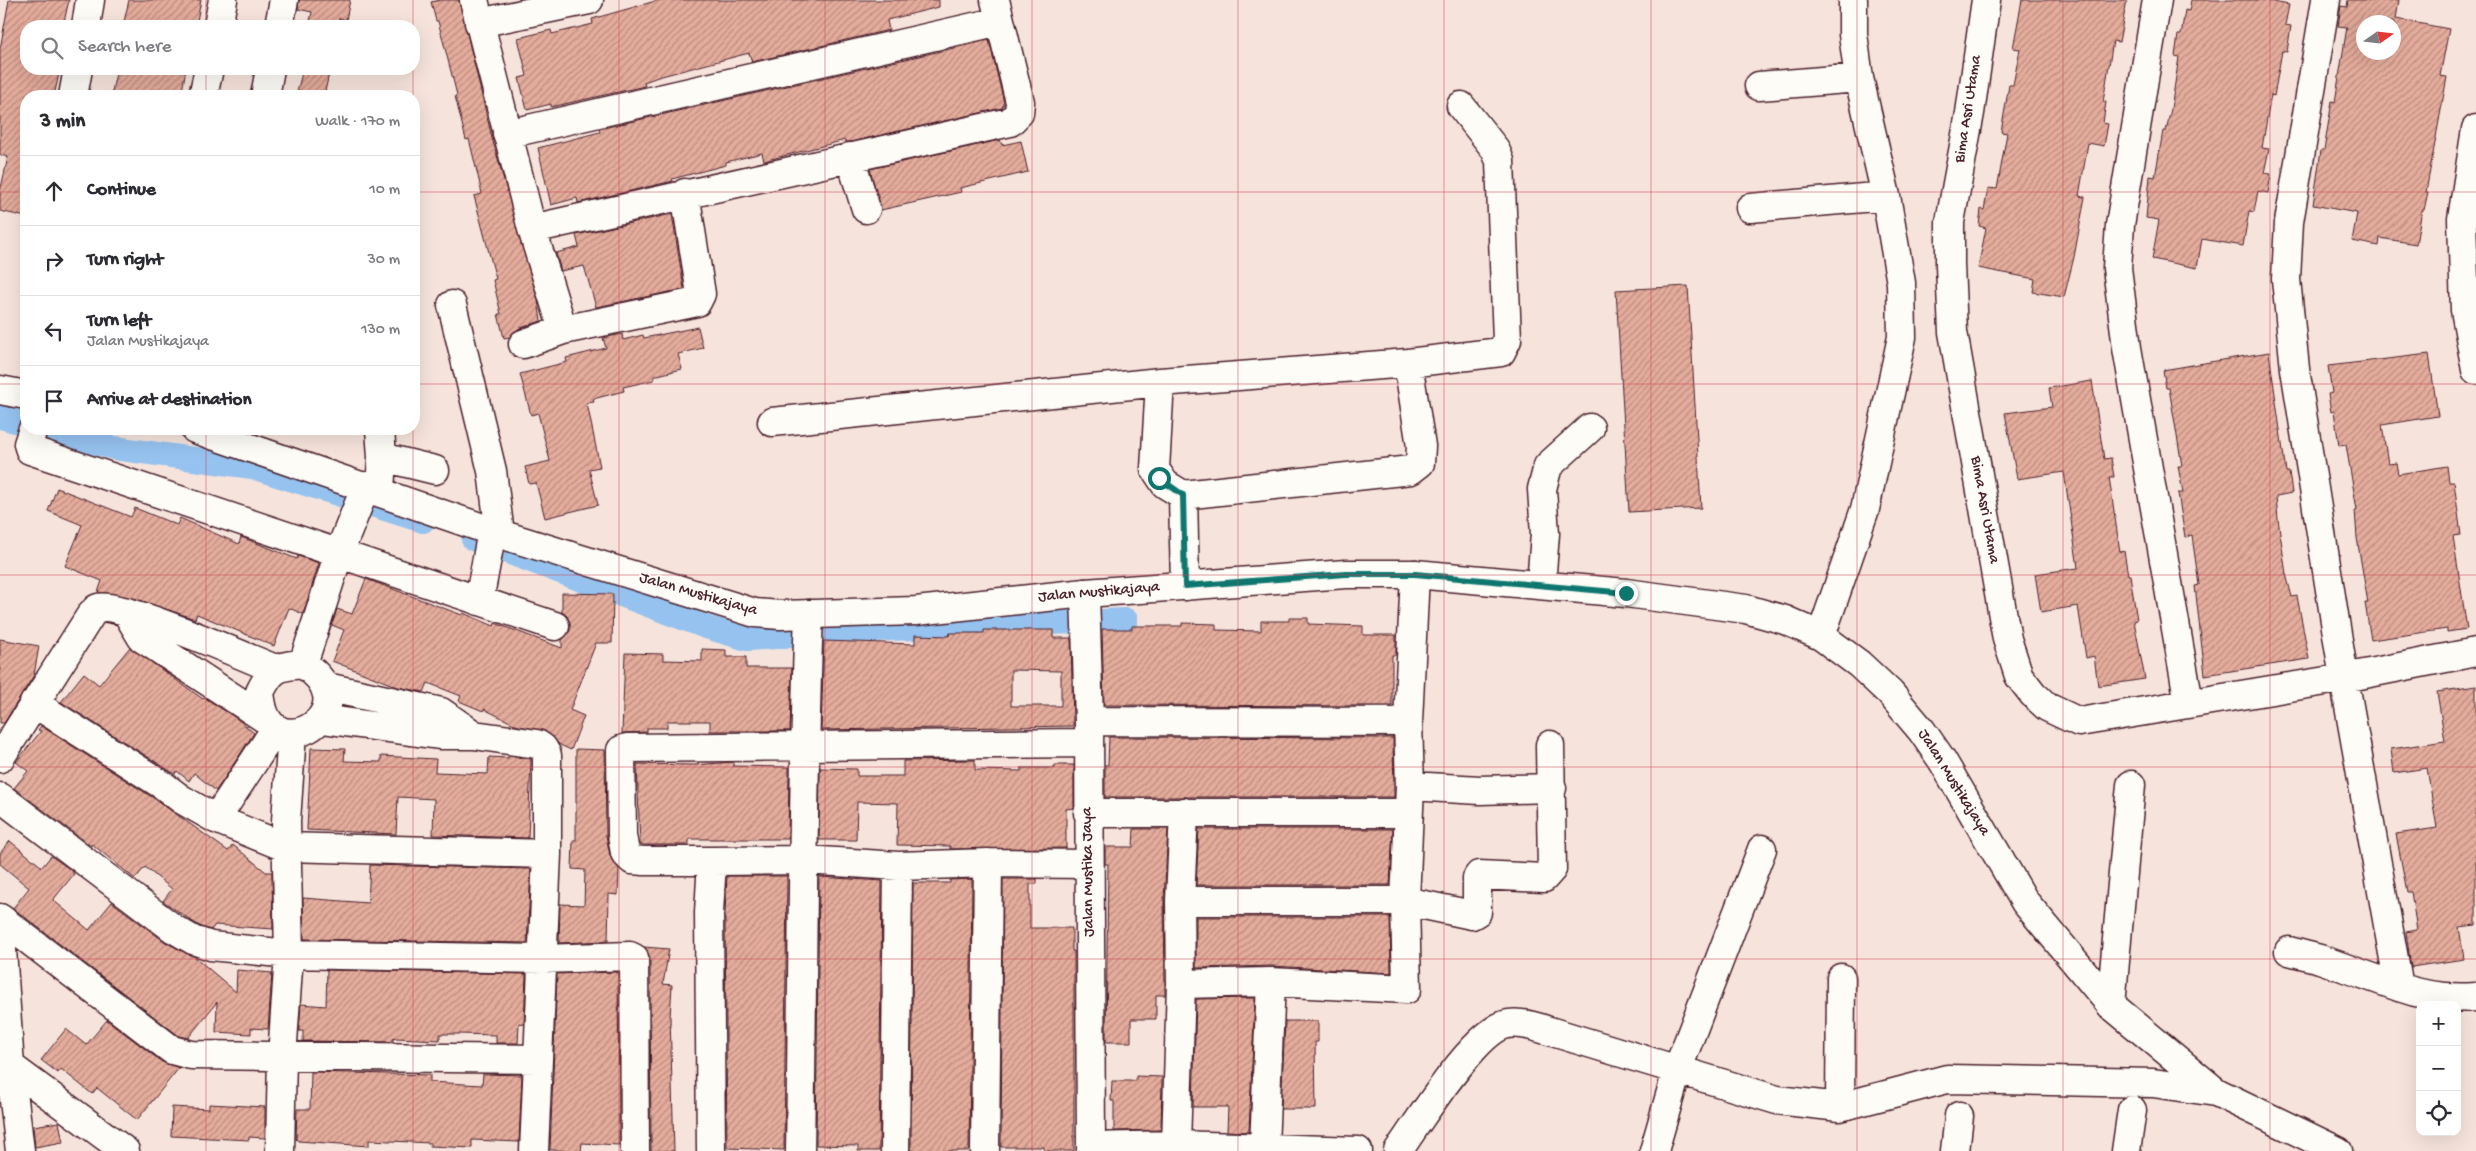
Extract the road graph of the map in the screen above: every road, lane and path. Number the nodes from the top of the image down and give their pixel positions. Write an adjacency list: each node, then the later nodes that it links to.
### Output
1 (90, 0): 11 (street)
2 (223, 0): 12 (street)
3 (284, 0): 13 (street)
4 (590, 0): 10 (street)
5 (1853, 0): 17 (street)
6 (1986, 0): 66 (street, Bima Asri Utama)
7 (2157, 0): 66 (street)
8 (2326, 0): 63 (street)
9 (997, 11): 24 (street); 25 (street)
10 (476, 12): 24 (street)
11 (87, 20)
12 (219, 20)
13 (279, 20)
14 (77, 75): 19 (street)
15 (208, 75): 20 (street)
16 (269, 75): 21 (street)
17 (1859, 78): 18 (street); 27 (street)
18 (1760, 86)
19 (74, 90)
20 (205, 90)
21 (266, 90)
22 (1461, 106): 35 (street)
23 (2476, 129): 31 (street)
24 (506, 134): 30 (street)
25 (850, 157): 26 (street); 29 (street)
26 (685, 193): 30 (street); 33 (street)
27 (1886, 196): 28 (street); 59 (street)
28 (1750, 208)
29 (866, 209)
30 (532, 229): 33 (street)
31 (2469, 265): 36 (street)
32 (452, 305): 49 (street)
33 (563, 330): 34 (street)
34 (523, 344)
35 (1408, 363): 37 (street); 48 (street)
36 (2476, 370)
37 (1160, 382): 40 (street); 48 (street)
38 (0, 390): 39 (street)
39 (20, 394)
40 (772, 422)
41 (1590, 428): 52 (street)
42 (32, 435): 50 (street)
43 (213, 435): 47 (street, Jalan Mustikajaya)
44 (380, 435): 45 (street)
45 (382, 457): 46 (street); 47 (street)
46 (435, 470)
47 (373, 489): 49 (street, Jalan Mustikajaya); 50 (street)
48 (1183, 495): 53 (street)
49 (496, 533): 55 (street); 57 (street, Jalan Mustikajaya)
50 (339, 553): 55 (street); 61 (street)
51 (1415, 574): 52 (street, Jalan Mustikajaya); 53 (street, Jalan Mustikajaya); 68 (street)
52 (1541, 584): 59 (street, Jalan Mustikajaya)
53 (1185, 586): 54 (street, Jalan Mustikajaya)
54 (1085, 593): 57 (street, Jalan Mustikajaya); 70 (street, Jalan Mustika Jaya)
55 (480, 601): 58 (street)
56 (127, 613): 62 (street); 65 (street); 69 (street)
57 (809, 614): 73 (street)
58 (556, 626)
59 (1821, 636): 102 (street, Jalan Mustikajaya)
60 (2476, 652): 63 (street, Bima Asri Utama)
61 (303, 664): 62 (street); 64 (street)
62 (275, 669): 69 (street)
63 (2344, 678): 66 (street, Bima Asri Utama); 100 (street)
64 (326, 686): 67 (street); 71 (street)
65 (34, 703): 74 (street); 82 (street)
66 (2190, 703)
67 (322, 719): 69 (street); 71 (street)
68 (1408, 722): 70 (street); 76 (street)
69 (278, 727): 82 (street); 83 (street)
70 (1088, 732): 73 (street); 80 (street, Jalan Mustika Jaya)
71 (474, 735): 85 (street)
72 (1550, 745): 77 (street)
73 (803, 747): 86 (street); 87 (street)
74 (0, 758)
75 (2131, 785): 102 (street)
76 (1410, 786): 77 (street); 81 (street)
77 (1552, 788): 92 (street)
78 (0, 797): 95 (street)
79 (1184, 812): 80 (street); 81 (street); 91 (street)
80 (1088, 813): 89 (street, Jalan Mustika Jaya)
81 (1407, 814): 92 (street)
82 (216, 819): 83 (street)
83 (285, 847): 85 (street); 95 (street)
84 (1762, 849): 106 (street)
85 (547, 854): 96 (street)
86 (805, 860): 87 (street); 90 (street); 120 (street)
87 (712, 861): 119 (street)
88 (988, 863): 89 (street); 90 (street); 122 (street)
89 (1089, 864): 112 (street, Jalan Mustika Jaya)
90 (898, 866): 121 (street)
91 (1180, 901): 92 (street); 99 (street)
92 (1405, 901): 98 (street)
93 (0, 919): 103 (street); 105 (street)
94 (2289, 951): 100 (street)
95 (289, 954): 96 (street); 103 (street)
96 (543, 959): 104 (street); 118 (street)
97 (1841, 978): 108 (street)
98 (1271, 982): 99 (street); 113 (street)
99 (1181, 984): 111 (street)
100 (2399, 987): 101 (street)
101 (2476, 997)
102 (2110, 1005): 107 (street, Jalan Mustikajaya)
103 (282, 1057): 104 (street); 116 (street)
104 (537, 1059): 117 (street)
105 (10, 1066): 114 (street); 115 (street)
106 (1677, 1071): 108 (street); 124 (street); 125 (street)
107 (2216, 1092): 108 (street); 128 (street, Jalan Mustikajaya)
108 (1840, 1107)
109 (2132, 1110): 127 (street)
110 (1959, 1116): 126 (street)
111 (1190, 1147): 112 (street); 113 (street)
112 (1091, 1149)
113 (1281, 1149): 123 (street)
114 (20, 1151)
115 (125, 1151)
116 (280, 1151)
117 (534, 1151)
118 (634, 1151)
119 (711, 1151)
120 (800, 1151)
121 (895, 1151)
122 (986, 1151)
123 (1358, 1151)
124 (1398, 1151)
125 (1654, 1151)
126 (1955, 1151)
127 (2126, 1151)
128 (2338, 1151)

